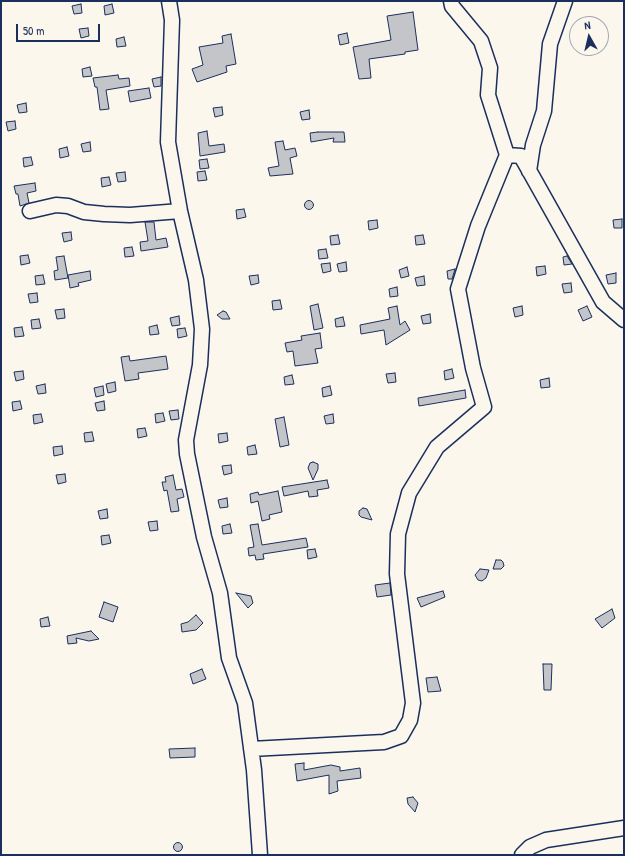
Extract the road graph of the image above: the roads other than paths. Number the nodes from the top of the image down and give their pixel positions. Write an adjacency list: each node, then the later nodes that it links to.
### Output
1 (169, 1): 7 (street)
2 (451, 1): 4 (street)
3 (565, 1): 5 (street)
4 (507, 155): 5 (street); 9 (street)
5 (529, 171): 8 (street)
6 (30, 211): 7 (street)
7 (180, 211): 9 (street)
8 (624, 320)
9 (251, 749): 11 (street)
10 (624, 828): 12 (street)
11 (260, 855)
12 (522, 855)

